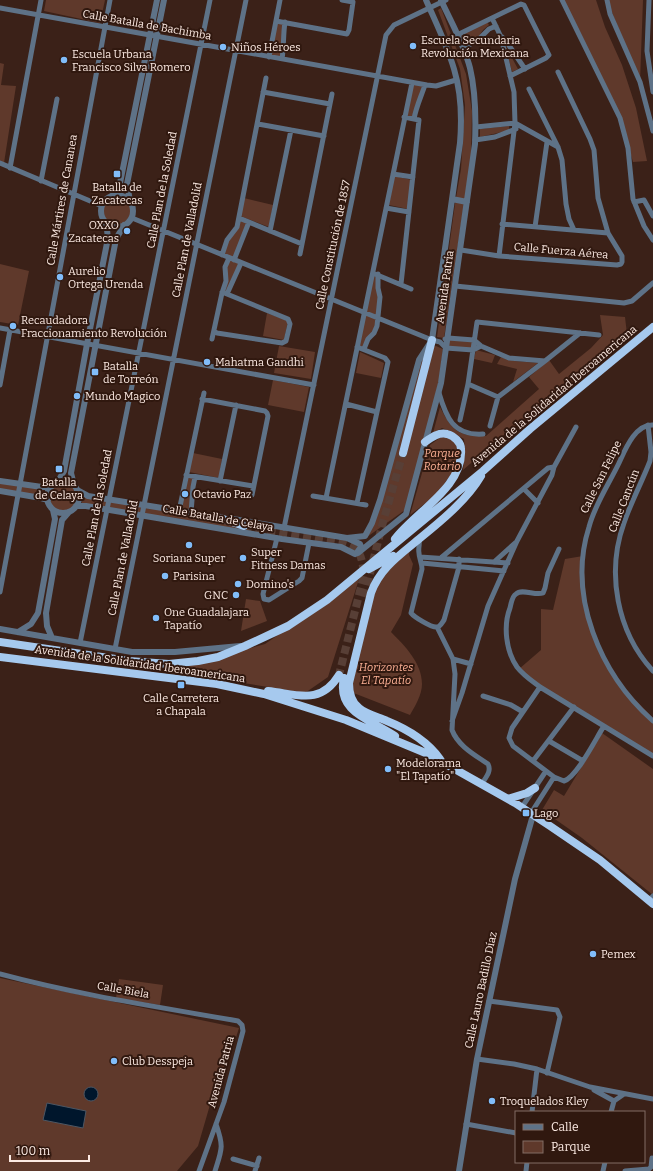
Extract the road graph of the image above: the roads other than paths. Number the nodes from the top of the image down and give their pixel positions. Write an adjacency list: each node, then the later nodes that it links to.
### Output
1 (41, 0): 17 (street)
2 (110, 0): 22 (street, Calle Mártires de Cananea)
3 (157, 0): 24 (street)
4 (164, 0): 25 (street)
5 (210, 0): 27 (street, Calle Plan de la Soledad)
6 (246, 0): 29 (street, Calle Plan de Valladolid)
7 (280, 0): 19 (street)
8 (342, 0): 13 (street)
9 (426, 0): 16 (street, Avenida Patria)
10 (562, 0): 69 (street)
11 (607, 0): 54 (street)
12 (649, 0): 42 (street)
13 (356, 1): 20 (street)
14 (443, 1): 16 (street, Calle Constitución de 1857); 23 (street, Avenida Patria)
15 (0, 8): 17 (street, Calle Batalla de Bachimba)
16 (429, 8): 34 (street, Calle Constitución de 1857); 37 (street, Avenida Patria)
17 (39, 15): 22 (street, Calle Batalla de Bachimba); 60 (street)
18 (492, 18): 21 (street); 23 (street); 32 (street)
19 (276, 20): 20 (street); 30 (street)
20 (285, 22): 31 (street)
21 (496, 26): 26 (street); 28 (street)
22 (105, 27): 24 (street, Calle Batalla de Bachimba); 64 (street, Calle Mártires de Cananea)
23 (457, 35): 28 (street, Avenida Patria)
24 (150, 36): 25 (street, Calle Batalla de Bachimba); 65 (street)
25 (157, 37): 27 (street, Calle Batalla de Bachimba); 67 (street)
26 (501, 37): 32 (street); 35 (street)
27 (201, 45): 29 (street, Calle Batalla de Bachimba); 82 (street, Calle Plan de la Soledad)
28 (463, 48): 50 (street, Avenida Patria)
29 (236, 51): 30 (street, Calle Batalla de Bachimba); 86 (street, Calle Plan de Valladolid)
30 (269, 57): 31 (street, Calle Batalla de Bachimba)
31 (282, 59): 34 (street, Calle Batalla de Bachimba)
32 (525, 69): 35 (street)
33 (558, 72): 84 (street, Calle Fuerza Aérea)
34 (378, 76): 38 (street, Calle Batalla de Bachimba); 100 (street, Calle Constitución de 1857)
35 (510, 76): 48 (street)
36 (266, 78): 41 (street)
37 (456, 80): 39 (street, Calle Batalla de Bachimba); 66 (street, Avenida Patria)
38 (412, 83): 39 (street, Calle Batalla de Bachimba); 46 (street)
39 (425, 85): 47 (street)
40 (529, 88): 58 (street)
41 (263, 92): 45 (street); 49 (street)
42 (653, 92)
43 (332, 94): 45 (street)
44 (57, 99): 63 (street)
45 (330, 104): 55 (street)
46 (404, 117): 47 (street); 61 (street)
47 (414, 119): 62 (street)
48 (515, 123): 50 (street); 51 (street); 53 (street)
49 (258, 124): 52 (street); 75 (street)
50 (476, 127): 56 (street, Avenida Patria)
51 (520, 127): 53 (street); 57 (street)
52 (290, 130): 55 (street); 83 (street)
53 (514, 131): 56 (street); 78 (street)
54 (653, 131)
55 (324, 136): 87 (street)
56 (475, 140): 68 (street, Avenida Patria)
57 (547, 142): 58 (street); 80 (street)
58 (558, 147): 81 (street)
59 (0, 163): 60 (street)
60 (10, 168): 63 (street)
61 (393, 174): 62 (street); 71 (street)
62 (413, 177): 72 (street)
63 (42, 181): 64 (street)
64 (73, 194): 70 (street); 109 (street, Calle Mártires de Cananea)
65 (112, 196): 67 (street); 70 (street)
66 (452, 199): 68 (street); 113 (street, Avenida Patria)
67 (130, 201): 74 (street)
68 (467, 202): 88 (street, Avenida Patria)
69 (634, 202): 73 (street); 85 (street)
70 (102, 206): 76 (street)
71 (386, 208): 72 (street); 94 (street)
72 (409, 212): 96 (street)
73 (653, 216)
74 (132, 218): 79 (street); 82 (street)
75 (239, 218): 77 (street); 90 (street)
76 (106, 222): 79 (street); 114 (street)
77 (249, 222): 83 (street); 92 (street)
78 (502, 224): 80 (street); 91 (street)
79 (124, 225): 115 (street)
80 (535, 227): 81 (street)
81 (574, 230): 84 (street)
82 (164, 231): 86 (street); 121 (street, Calle Plan de la Soledad)
83 (270, 231): 87 (street)
84 (608, 233): 91 (street, Calle Fuerza Aérea)
85 (653, 240)
86 (197, 244): 90 (street); 122 (street, Calle Plan de Valladolid)
87 (302, 244): 89 (street)
88 (460, 250): 91 (street, Calle Fuerza Aérea); 97 (street, Avenida Patria)
89 (300, 254)
90 (222, 255): 92 (street)
91 (499, 256)
92 (231, 259): 93 (street); 99 (street)
93 (241, 263): 99 (street); 100 (street)
94 (375, 274): 96 (street); 101 (street); 102 (street)
95 (653, 283): 97 (street)
96 (401, 284): 98 (street)
97 (455, 286): 110 (street, Avenida Patria)
98 (411, 289)
99 (225, 293): 106 (street); 106 (street)
100 (331, 300): 101 (street); 126 (street, Calle Constitución de 1857)
101 (364, 313): 102 (street); 117 (street)
102 (377, 318): 113 (street); 119 (street)
103 (653, 327): 142 (highway, Avenida de la Solidaridad Iberoamericana)
104 (0, 328): 105 (street)
105 (10, 330): 109 (street); 125 (street)
106 (214, 331): 111 (street)
107 (580, 333): 108 (street); 112 (street); 123 (street)
108 (599, 335)
109 (48, 336): 114 (street); 147 (street, Calle Mártires de Cananea)
110 (448, 338): 112 (street); 113 (street); 118 (street, Avenida Patria)
111 (212, 339)
112 (474, 340): 116 (street); 120 (street)
113 (436, 341): 118 (street); 140 (highway); 174 (street, Avenida Patria)
114 (87, 344): 115 (street); 148 (street)
115 (94, 345): 121 (street); 150 (street)
116 (481, 346): 120 (street); 123 (street)
117 (357, 347): 119 (street); 131 (street)
118 (446, 348): 120 (street); 128 (street, Avenida Patria)
119 (364, 350): 133 (street)
120 (473, 350): 124 (street)
121 (139, 353): 122 (street); 157 (street, Calle Plan de la Soledad)
122 (173, 359): 126 (street); 161 (street, Calle Plan de Valladolid)
123 (545, 361): 129 (street)
124 (468, 384): 129 (street); 134 (street)
125 (0, 385)
126 (314, 385): 172 (street, Calle Constitución de 1857)
127 (204, 393): 130 (street)
128 (439, 393): 138 (street); 139 (street, Avenida Patria)
129 (498, 397): 136 (street)
130 (202, 399): 132 (street); 143 (street)
131 (346, 404): 133 (street); 156 (street)
132 (236, 405): 146 (street); 149 (street)
133 (377, 412): 160 (street)
134 (460, 420)
135 (650, 425): 205 (street, Calle Cancún); 214 (street, Calle San Felipe)
136 (490, 426)
137 (576, 426): 141 (street)
138 (483, 434)
139 (425, 442): 178 (highway); 181 (street, Avenida Patria)
140 (403, 453)
141 (554, 467): 151 (street); 159 (street)
142 (483, 471): 175 (highway); 178 (highway, Avenida de la Solidaridad Iberoamericana)
143 (186, 475): 144 (street); 166 (street)
144 (195, 477): 146 (street); 168 (street)
145 (0, 481): 147 (street)
146 (220, 481): 149 (street)
147 (20, 484): 148 (street); 153 (street, Calle Mártires de Cananea)
148 (54, 485): 150 (street); 158 (street)
149 (253, 486): 154 (street)
150 (76, 488): 157 (street, Calle Batalla de Celaya); 163 (street)
151 (524, 489): 159 (street); 183 (street)
152 (0, 491): 153 (street)
153 (18, 494): 158 (street); 191 (street, Calle Mártires de Cananea)
154 (252, 495)
155 (313, 496): 156 (street)
156 (326, 498): 160 (street)
157 (109, 499): 161 (street, Calle Batalla de Celaya); 165 (street, Calle Plan de la Soledad)
158 (48, 500): 164 (street)
159 (538, 503): 176 (street)
160 (357, 504): 162 (street)
161 (144, 505): 166 (street, Calle Batalla de Celaya); 169 (street, Calle Plan de Valladolid)
162 (366, 505)
163 (76, 506): 165 (street, Calle Batalla de Celaya); 167 (street)
164 (53, 510): 167 (street); 194 (street)
165 (107, 510): 169 (street, Calle Batalla de Celaya); 197 (street, Calle Plan de la Soledad)
166 (179, 511): 168 (street, Calle Batalla de Celaya)
167 (69, 512): 195 (street)
168 (191, 513): 170 (street, Calle Batalla de Celaya)
169 (142, 515): 173 (street, Calle Batalla de Celaya); 199 (street, Calle Plan de Valladolid)
170 (214, 516): 171 (highway); 172 (street, Calle Batalla de Celaya)
171 (244, 526)
172 (284, 528): 174 (street, Calle Batalla de Celaya)
173 (277, 538): 177 (street, Calle Batalla de Celaya); 177 (street)
174 (347, 538): 181 (street)
175 (419, 540): 180 (highway); 182 (street)
176 (517, 541): 185 (street); 187 (street)
177 (309, 543): 181 (street, Calle Batalla de Celaya)
178 (388, 549): 190 (highway, Avenida de la Solidaridad Iberoamericana)
179 (559, 549): 206 (street)
180 (406, 550): 190 (highway); 221 (highway)
181 (355, 554)
182 (420, 557): 183 (street); 186 (street)
183 (442, 557): 184 (street)
184 (459, 559): 185 (street); 188 (street)
185 (494, 562): 187 (street)
186 (422, 563): 188 (street); 192 (street)
187 (508, 563): 189 (street)
188 (459, 567): 189 (street); 192 (street)
189 (504, 571): 204 (street)
190 (355, 576): 198 (highway, Avenida de la Solidaridad Iberoamericana)
191 (0, 592)
192 (437, 627): 201 (street)
193 (0, 629): 194 (street)
194 (18, 632): 195 (street)
195 (52, 638): 197 (street)
196 (0, 642): 198 (highway, Avenida de la Solidaridad Iberoamericana)
197 (80, 643): 199 (street)
198 (245, 646): 199 (street)
199 (115, 649)
200 (0, 657): 203 (highway, Avenida de la Solidaridad Iberoamericana)
201 (452, 659): 204 (street); 208 (street)
202 (0, 660): 203 (highway)
203 (22, 660): 207 (highway, Avenida de la Solidaridad Iberoamericana)
204 (471, 664): 209 (street)
205 (653, 671)
206 (540, 687): 211 (street); 212 (street)
207 (240, 688): 217 (highway, Avenida de la Solidaridad Iberoamericana); 217 (highway)
208 (455, 690): 209 (street); 213 (street)
209 (462, 692): 213 (street)
210 (483, 696): 212 (street)
211 (574, 708): 215 (street); 216 (street)
212 (524, 712): 219 (street)
213 (452, 721): 224 (street)
214 (653, 721)
215 (604, 726): 218 (street); 220 (street)
216 (549, 741): 219 (street); 220 (street)
217 (407, 746): 221 (highway, Avenida de la Solidaridad Iberoamericana)
218 (653, 756)
219 (533, 761): 222 (street)
220 (583, 761): 223 (street)
221 (443, 763): 224 (highway, Avenida de la Solidaridad Iberoamericana)
222 (546, 771): 223 (street); 225 (street)
223 (554, 777): 228 (street)
224 (481, 784): 226 (highway, Avenida de la Solidaridad Iberoamericana)
225 (535, 788): 226 (highway); 227 (street)
226 (508, 799): 227 (highway, Avenida de la Solidaridad Iberoamericana)
227 (522, 807): 228 (highway, Avenida de la Solidaridad Iberoamericana)
228 (532, 814): 229 (highway, Avenida de la Solidaridad Iberoamericana); 231 (street, Calle Lauro Badillo Díaz)
229 (652, 900)
230 (0, 974): 232 (street, Calle Biela)
231 (490, 1001): 233 (street, Calle Lauro Badillo Díaz); 235 (street)
232 (242, 1025): 242 (street, Avenida Patria)
233 (477, 1059): 234 (street); 243 (street, Calle Lauro Badillo Díaz)
234 (537, 1069): 235 (street); 240 (street)
235 (548, 1073): 236 (street)
236 (590, 1087): 237 (street); 239 (street)
237 (624, 1094): 238 (street); 239 (street)
238 (653, 1099)
239 (614, 1101): 241 (street)
240 (532, 1111)
241 (610, 1111)
242 (216, 1124): 249 (street, Avenida Patria); 250 (street, Avenida Patria)
243 (466, 1124): 244 (street); 251 (street, Calle Lauro Badillo Díaz)
244 (515, 1133)
245 (259, 1158): 248 (street)
246 (652, 1158): 252 (street)
247 (233, 1159): 248 (street)
248 (256, 1168)
249 (200, 1171)
250 (215, 1171)
251 (459, 1171)
252 (625, 1171)

